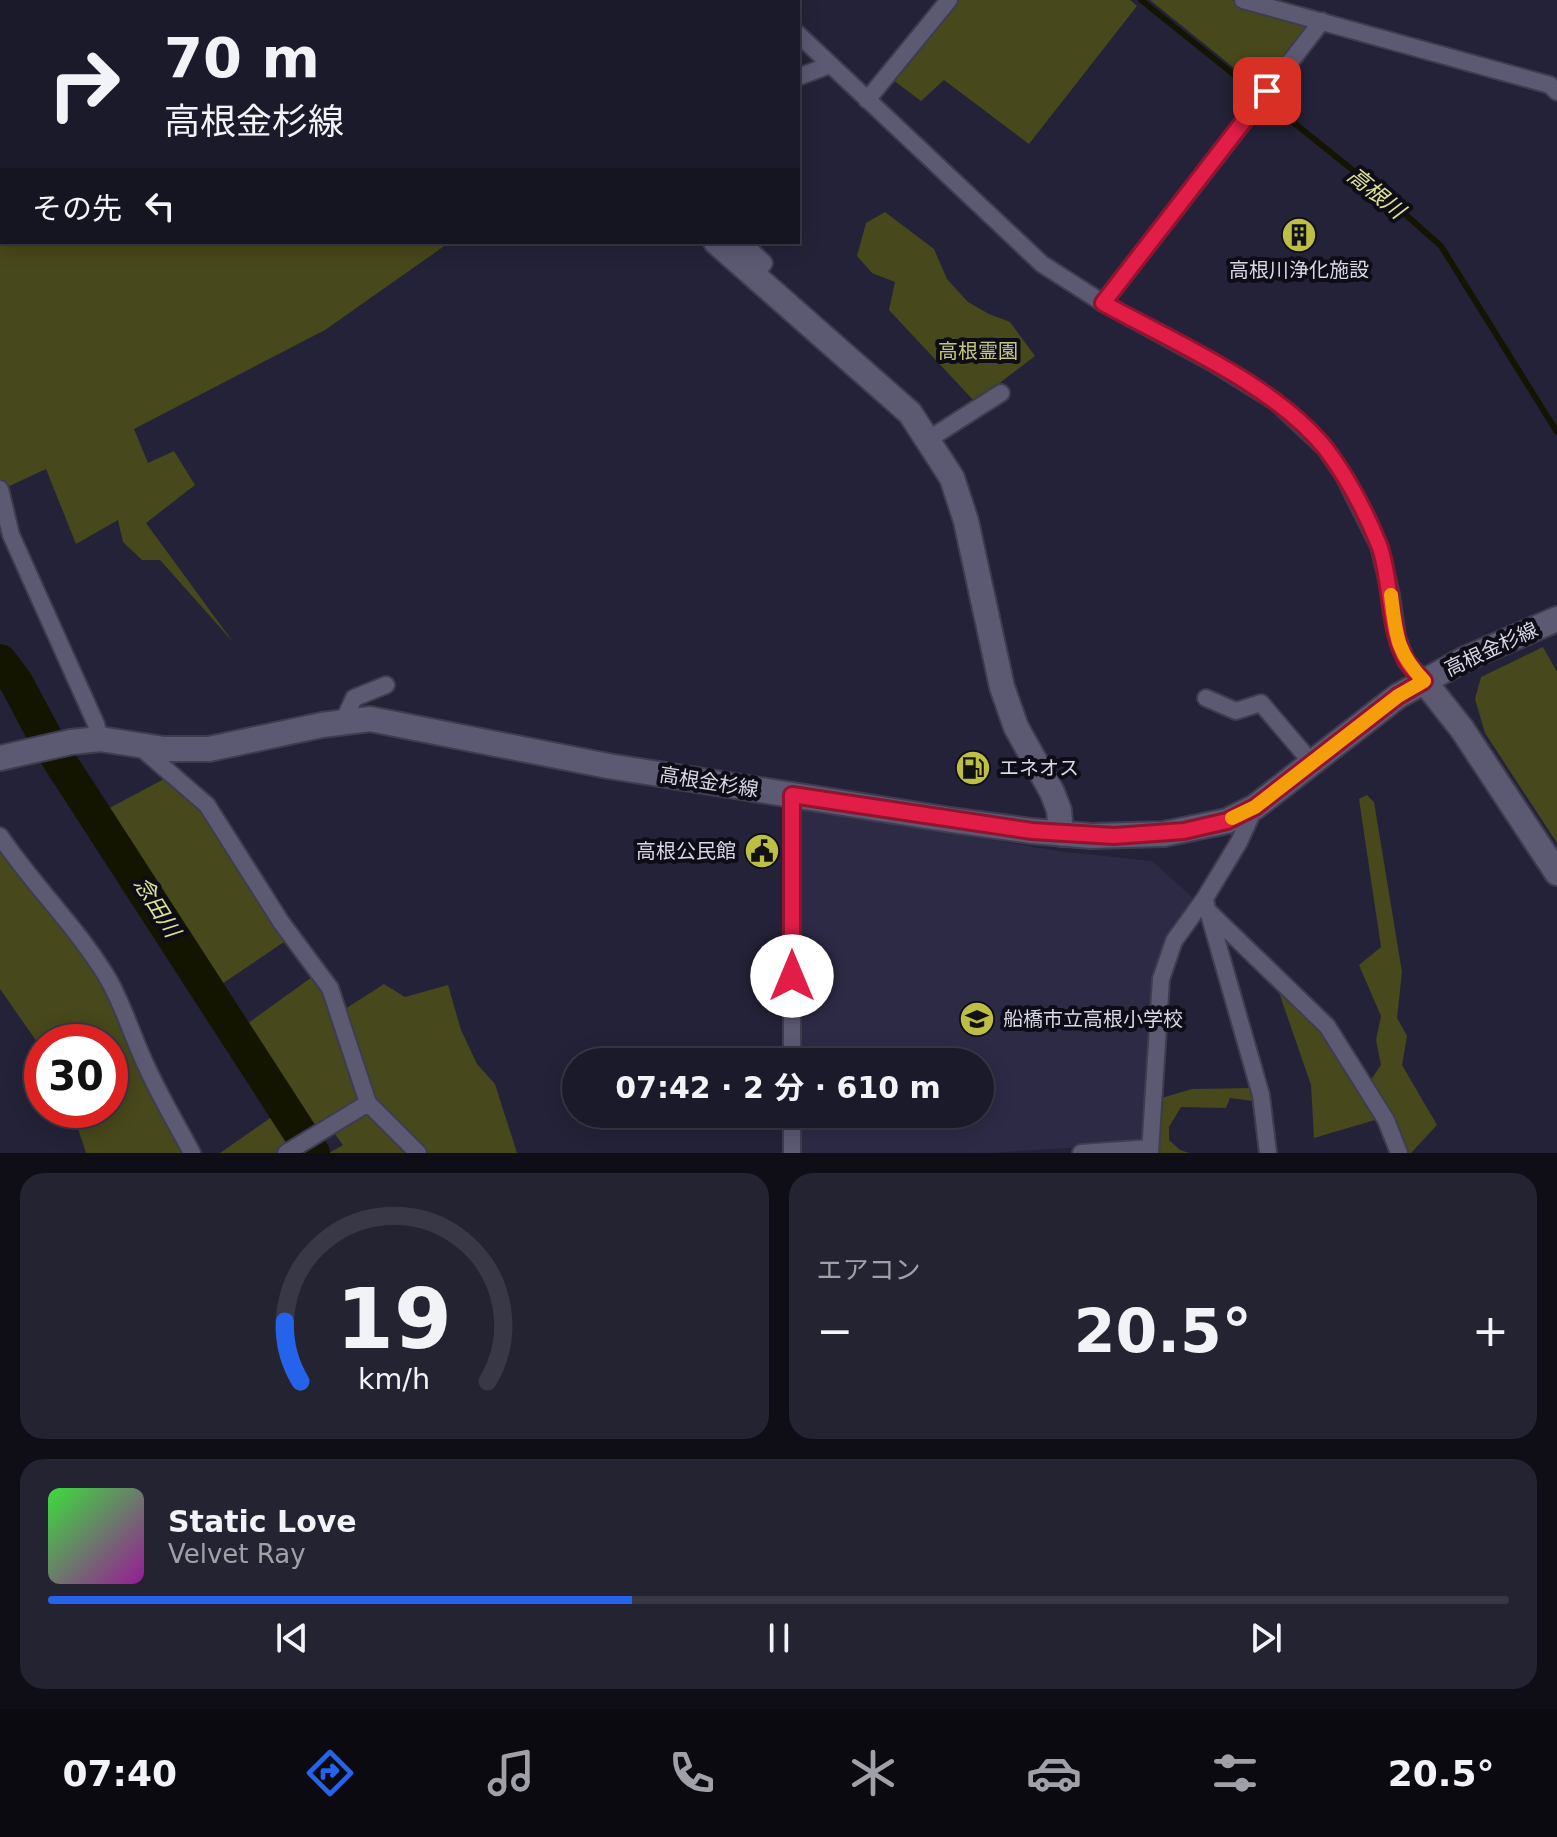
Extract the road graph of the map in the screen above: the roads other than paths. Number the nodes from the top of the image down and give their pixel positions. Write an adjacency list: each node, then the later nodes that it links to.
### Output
1 (949, 0): 8 (street)
2 (1243, 0): 3 (street)
3 (1322, 21): 7 (street); 12 (street)
4 (800, 36): 5 (street)
5 (830, 65): 6 (street); 8 (street)
6 (800, 76)
7 (1557, 92)
8 (867, 100): 12 (street)
9 (718, 244): 11 (street)
10 (744, 244): 11 (street)
11 (753, 276): 14 (street)
12 (1103, 303): 17 (street)
13 (1001, 393): 14 (street)
14 (929, 439): 27 (street)
15 (0, 489): 21 (street)
16 (1557, 619): 17 (street, 高根金杉線)
17 (1424, 681): 24 (street, 高根金杉線); 29 (street)
18 (386, 685): 20 (street)
19 (1206, 698): 24 (street)
20 (343, 722): 22 (street, 高根金杉線); 25 (street, 高根金杉線)
21 (93, 740): 22 (street, 高根金杉線); 23 (street, 高根金杉線)
22 (138, 745): 32 (street)
23 (0, 758)
24 (1312, 763): 26 (street, 高根金杉線)
25 (792, 795): 27 (street, 高根金杉線); 31 (street)
26 (1255, 807): 27 (street, 高根金杉線); 30 (street)
27 (1061, 834)
28 (0, 836): 35 (street)
29 (1557, 873)
30 (1207, 905): 34 (street); 40 (street); 41 (street)
31 (792, 1048)
32 (368, 1103): 36 (street); 37 (street)
33 (792, 1128): 38 (street)
34 (1150, 1150): 39 (street)
35 (192, 1153)
36 (286, 1153)
37 (418, 1153)
38 (792, 1153)
39 (1081, 1153)
40 (1268, 1153)
41 (1399, 1153)

